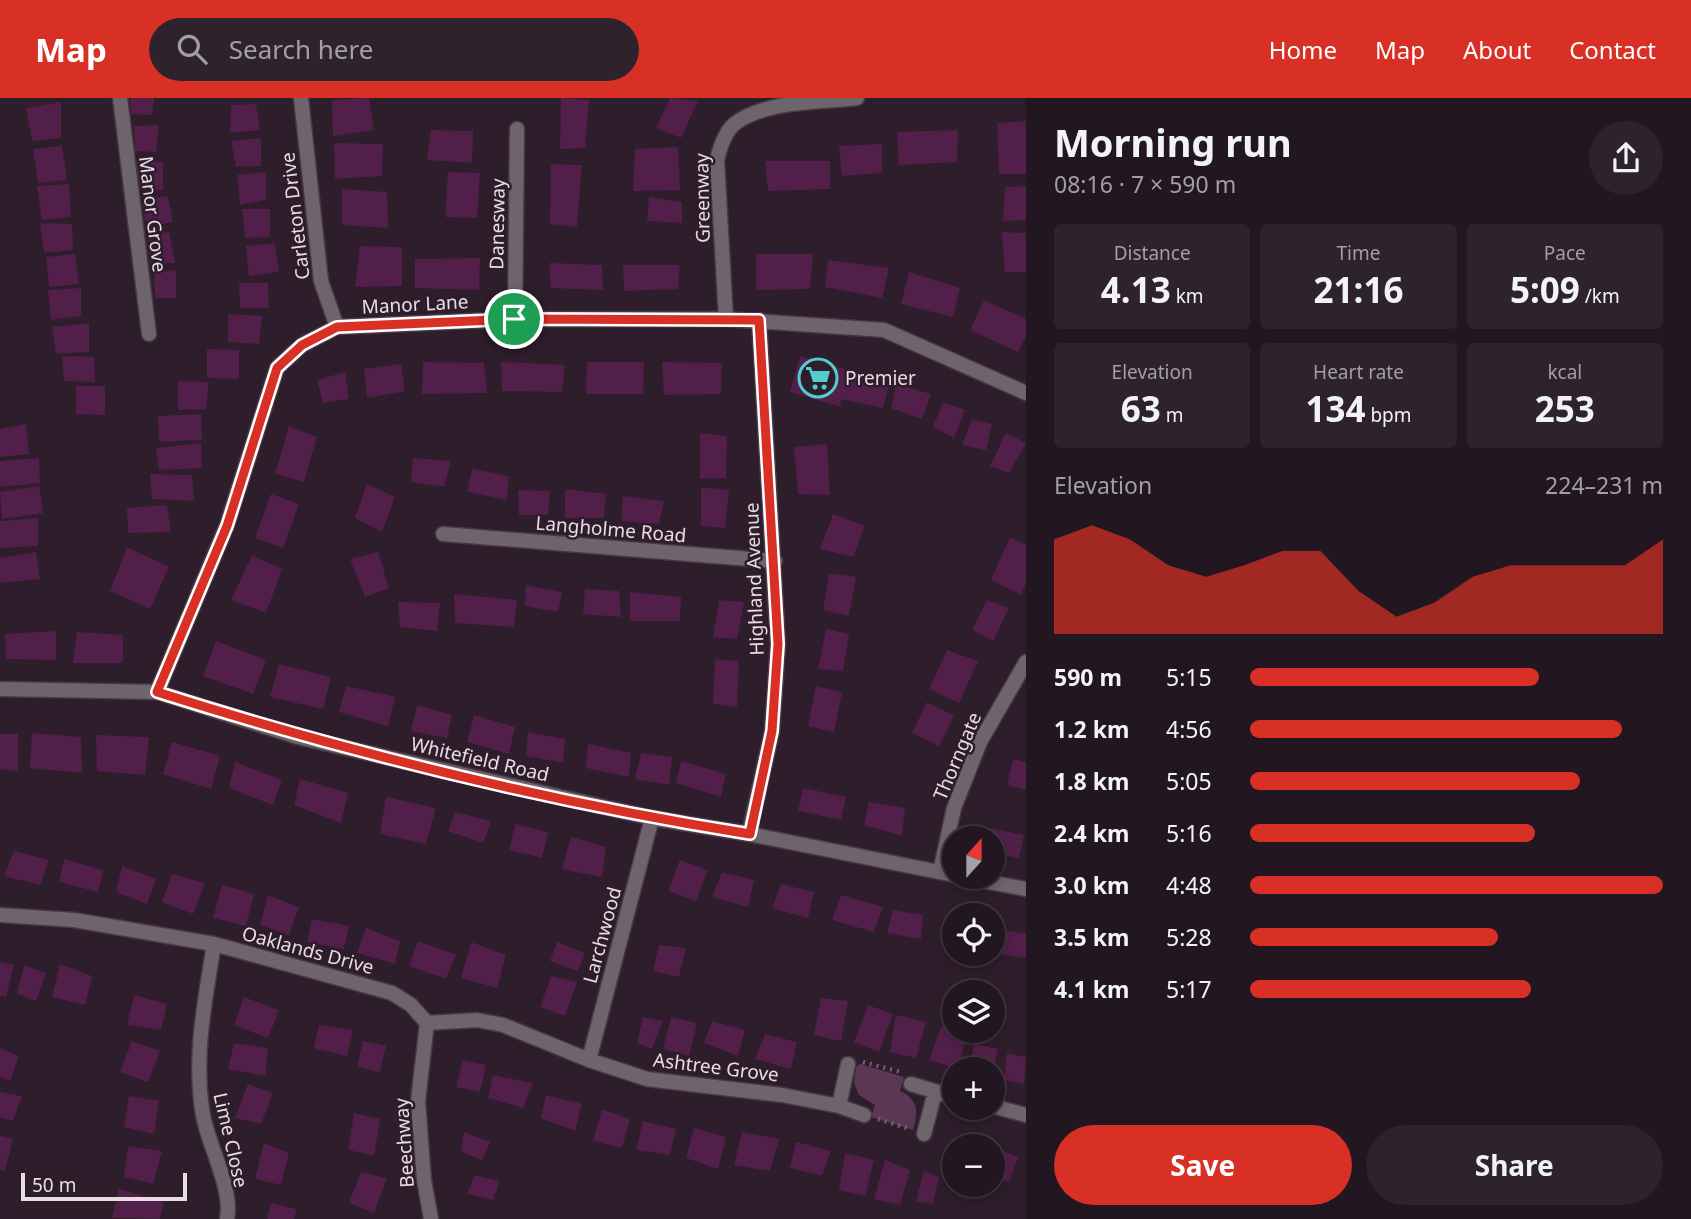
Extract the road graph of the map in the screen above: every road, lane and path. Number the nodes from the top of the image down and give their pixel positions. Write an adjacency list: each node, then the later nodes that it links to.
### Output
1 (120, 98): 9 (street, Manor Grove)
2 (301, 98): 8 (street, Carleton Drive)
3 (857, 98): 6 (street, Greenway)
4 (517, 129): 5 (street, Danesway)
5 (514, 319): 6 (street, Manor Lane); 8 (street, Manor Lane)
6 (726, 319): 7 (street, Manor Lane)
7 (759, 320): 10 (street, Manor Lane); 12 (street, Highland Avenue)
8 (337, 327): 15 (street, Manor Lane)
9 (149, 334)
10 (1026, 393)
11 (443, 534): 12 (street, Langholme Road)
12 (775, 561): 18 (street, Highland Avenue)
13 (1026, 662): 17 (street, Thorngate)
14 (0, 689): 15 (street, Whitefield Road)
15 (157, 692): 16 (street, Whitefield Road)
16 (652, 818): 18 (street, Whitefield Road); 25 (street, Larchwood)
17 (952, 826)
18 (750, 834): 19 (street, Whitefield Road)
19 (942, 873)
20 (1005, 885): 21 (street)
21 (1026, 889)
22 (0, 915): 23 (street, Oaklands Drive)
23 (214, 944): 24 (street, Oaklands Drive); 35 (street, Lime Close)
24 (427, 1023): 25 (street); 36 (street, Beechway)
25 (589, 1060): 30 (street, Ashtree Grove)
26 (848, 1064): 27 (path); 30 (street)
27 (911, 1084): 28 (street)
28 (935, 1092): 29 (street); 34 (street)
29 (942, 1094)
30 (839, 1106): 32 (street, Ashtree Grove)
31 (1005, 1110): 33 (street)
32 (864, 1115): 34 (path)
33 (1026, 1115)
34 (924, 1134)
35 (227, 1219)
36 (431, 1219)

